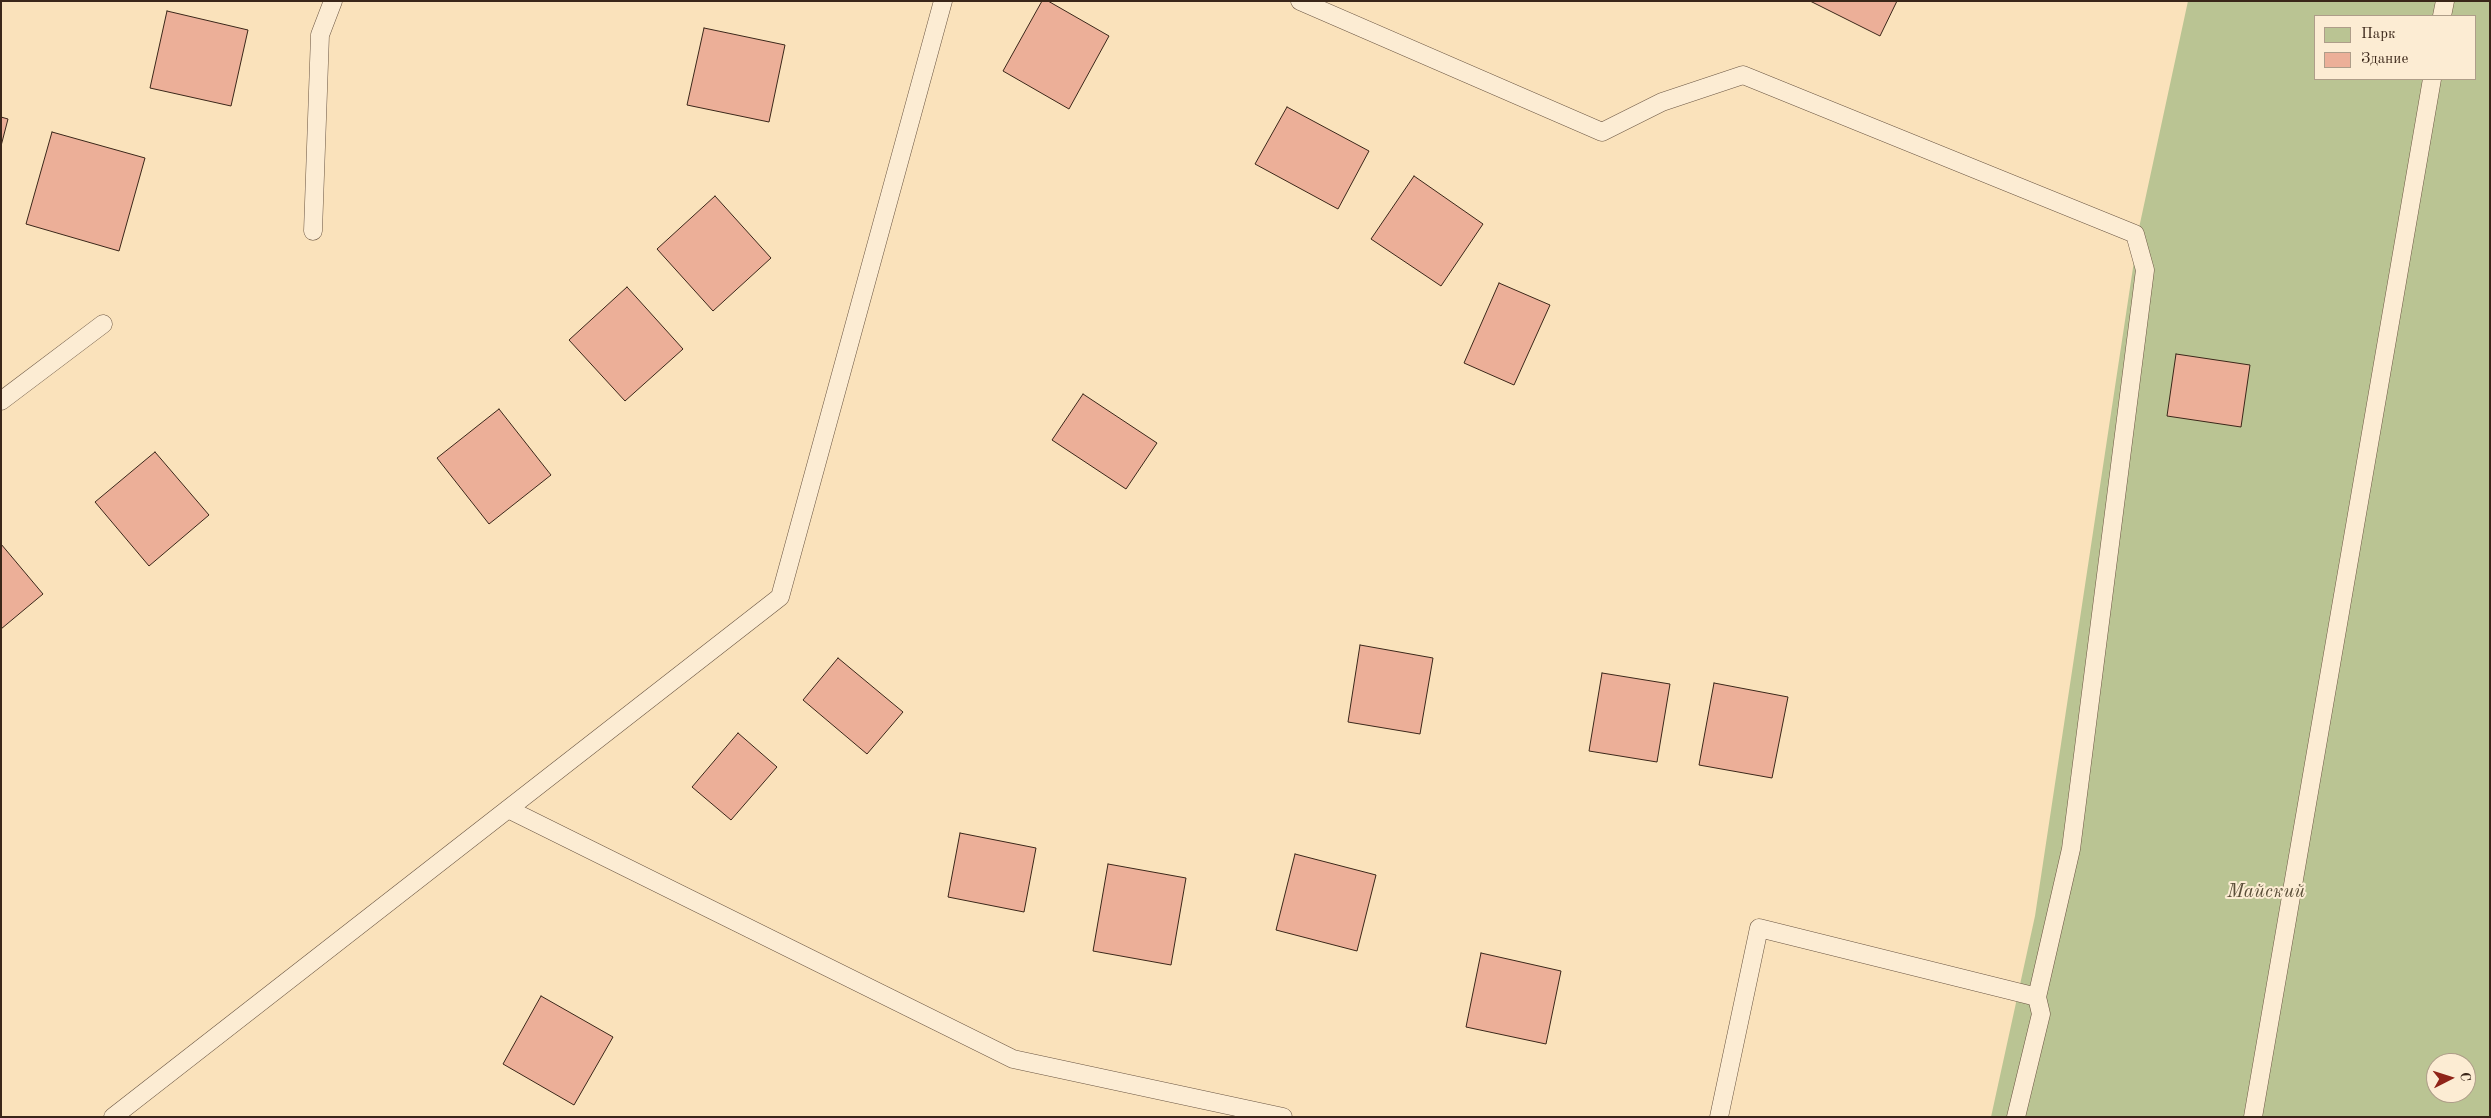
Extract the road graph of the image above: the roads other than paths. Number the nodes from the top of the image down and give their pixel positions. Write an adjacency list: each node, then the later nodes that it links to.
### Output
1 (333, 1): 7 (lane)
2 (943, 1): 10 (lane)
3 (1300, 1): 11 (lane)
4 (2445, 1): 5 (lane)
5 (2442, 15)
6 (2432, 80): 16 (lane)
7 (313, 231)
8 (103, 324): 9 (lane)
9 (1, 401)
10 (508, 809): 12 (lane); 13 (lane)
11 (2037, 997): 14 (lane); 15 (lane)
12 (113, 1117)
13 (1283, 1117)
14 (1719, 1117)
15 (2016, 1117)
16 (2253, 1117)

